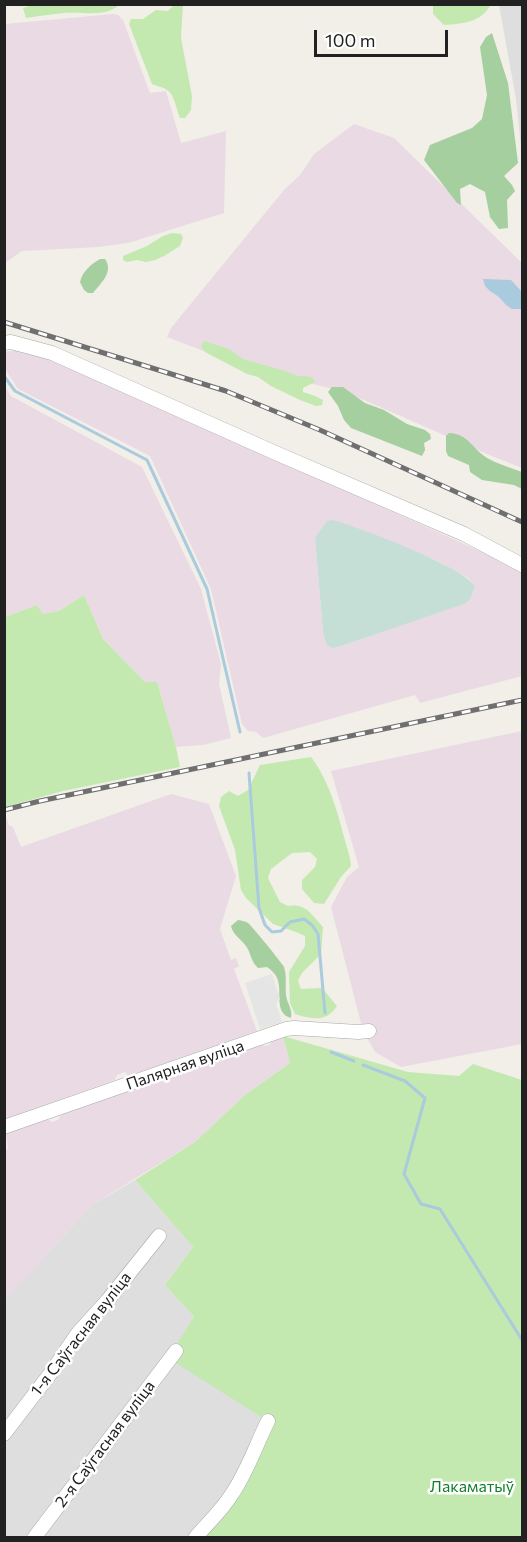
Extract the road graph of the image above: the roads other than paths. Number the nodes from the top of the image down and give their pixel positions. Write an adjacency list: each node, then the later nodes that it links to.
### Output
1 (4, 343): 2 (street)
2 (522, 565)
3 (369, 1031): 4 (street, Палярная вуліца)
4 (4, 1127)
5 (159, 1236): 8 (street, 1-я Саўгасная вуліца)
6 (176, 1351): 9 (street, 2-я Саўгасная вуліца)
7 (268, 1421): 10 (street)
8 (4, 1434)
9 (34, 1538)
10 (195, 1538)

